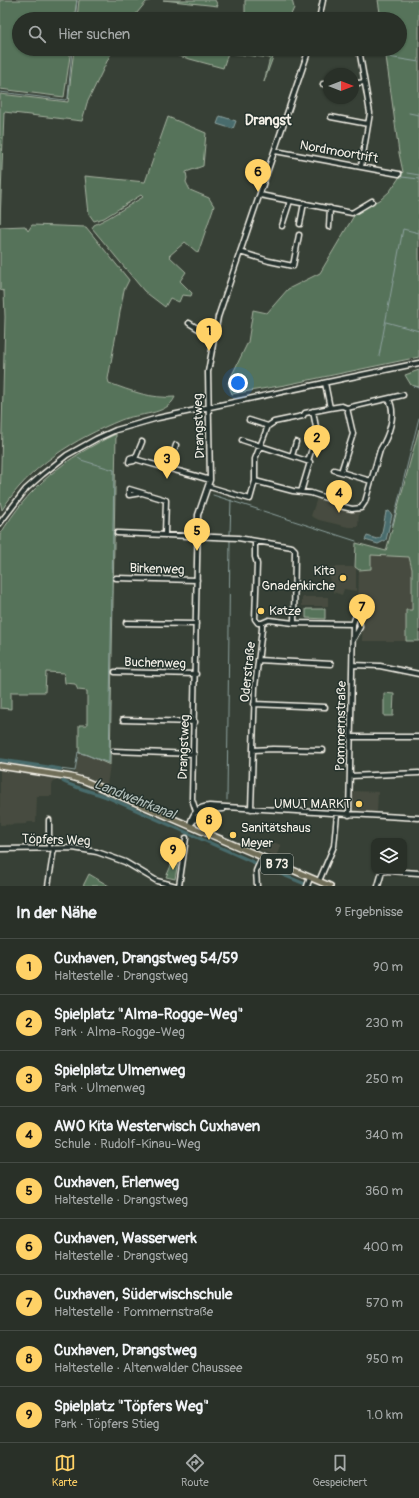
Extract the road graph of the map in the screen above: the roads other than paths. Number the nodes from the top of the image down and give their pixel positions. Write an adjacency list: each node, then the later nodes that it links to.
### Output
1 (323, 0): 2 (street)
2 (322, 12)
3 (307, 56): 9 (street, Drangstweg)
4 (360, 56): 5 (street)
5 (364, 82): 6 (street); 8 (street)
6 (359, 83)
7 (331, 117): 8 (street)
8 (368, 124): 10 (street)
9 (274, 151): 10 (street, Nordmoortrift); 12 (street, Drangstweg)
10 (361, 167): 11 (street, Nordmoortrift)
11 (399, 174)
12 (260, 195): 13 (street); 21 (street, Drangstweg)
13 (290, 201): 15 (street); 18 (street)
14 (372, 201): 16 (street)
15 (304, 203): 16 (street); 17 (street)
16 (330, 208): 19 (street)
17 (300, 224)
18 (282, 226)
19 (329, 227)
20 (299, 235): 21 (street)
21 (240, 252): 23 (street, Drangstweg)
22 (189, 323): 23 (street)
23 (213, 338): 28 (street, Drangstweg)
24 (419, 363): 25 (street)
25 (324, 383): 28 (street); 29 (street)
26 (403, 395): 27 (street)
27 (386, 399): 30 (street); 46 (street)
28 (208, 407): 44 (street, Drangstweg); 50 (street)
29 (330, 408): 30 (street); 31 (street)
30 (347, 408): 43 (street)
31 (313, 411): 33 (street); 40 (street)
32 (249, 420): 33 (street)
33 (268, 426): 38 (street)
34 (242, 440): 38 (street)
35 (142, 442): 41 (street)
36 (296, 442): 39 (street)
37 (176, 445): 41 (street)
38 (260, 446): 39 (street); 45 (street)
39 (292, 456): 40 (street)
40 (308, 461): 48 (street)
41 (168, 469): 44 (street)
42 (334, 470): 43 (street)
43 (341, 472): 46 (street)
44 (210, 480): 47 (street, Drangstweg)
45 (255, 481): 47 (street); 48 (street)
46 (371, 481): 48 (street)
47 (210, 487): 53 (street, Drangstweg)
48 (301, 492)
49 (141, 493): 52 (street)
50 (0, 523)
51 (117, 533): 52 (street)
52 (165, 534): 53 (street)
53 (198, 536): 54 (street); 56 (street, Drangstweg)
54 (255, 541): 58 (street); 60 (street, Oderstraße)
55 (116, 578): 56 (street, Birkenweg)
56 (197, 580): 59 (street, Drangstweg)
57 (126, 623): 59 (street)
58 (294, 623): 60 (street); 61 (street)
59 (196, 624): 67 (street, Drangstweg)
60 (262, 624): 63 (street, Oderstraße)
61 (353, 624): 62 (street, Pommernstraße); 62 (street, Pommernstraße)
62 (354, 638): 65 (street, Pommernstraße)
63 (258, 660): 64 (street); 69 (street, Oderstraße)
64 (331, 664)
65 (353, 665): 68 (street); 73 (street, Pommernstraße)
66 (114, 672): 67 (street, Buchenweg)
67 (196, 674): 72 (street, Drangstweg)
68 (419, 674)
69 (254, 704): 70 (street); 75 (street, Oderstraße)
70 (325, 708)
71 (123, 720): 72 (street)
72 (195, 722): 78 (street, Drangstweg)
73 (351, 737): 74 (street); 81 (street, Pommernstraße)
74 (419, 737)
75 (253, 750): 76 (street); 82 (street, Oderstraße)
76 (323, 750)
77 (113, 751): 78 (street)
78 (194, 754): 83 (street, Drangstweg)
79 (0, 766): 88 (main road, B 73)
80 (419, 773): 81 (street)
81 (350, 776): 85 (street, Pommernstraße)
82 (251, 809): 83 (street); 84 (street)
83 (198, 812): 88 (street)
84 (337, 814): 85 (street); 97 (street)
85 (349, 814): 86 (street)
86 (419, 818)
87 (49, 820): 90 (street)
88 (190, 825): 92 (main road, B 73)
89 (186, 838): 100 (street)
90 (52, 848): 91 (street, Töpfers Weg); 98 (street); 99 (street, Töpfers Weg)
91 (0, 849)
92 (262, 857): 96 (main road, B 73); 101 (street)
93 (407, 872): 94 (street)
94 (419, 873)
95 (381, 874): 103 (street)
96 (308, 882): 97 (main road, B 73)
97 (319, 882): 102 (main road, B 73)
98 (48, 886)
99 (176, 886)
100 (179, 886)
101 (257, 886)
102 (330, 886)
103 (378, 886)

